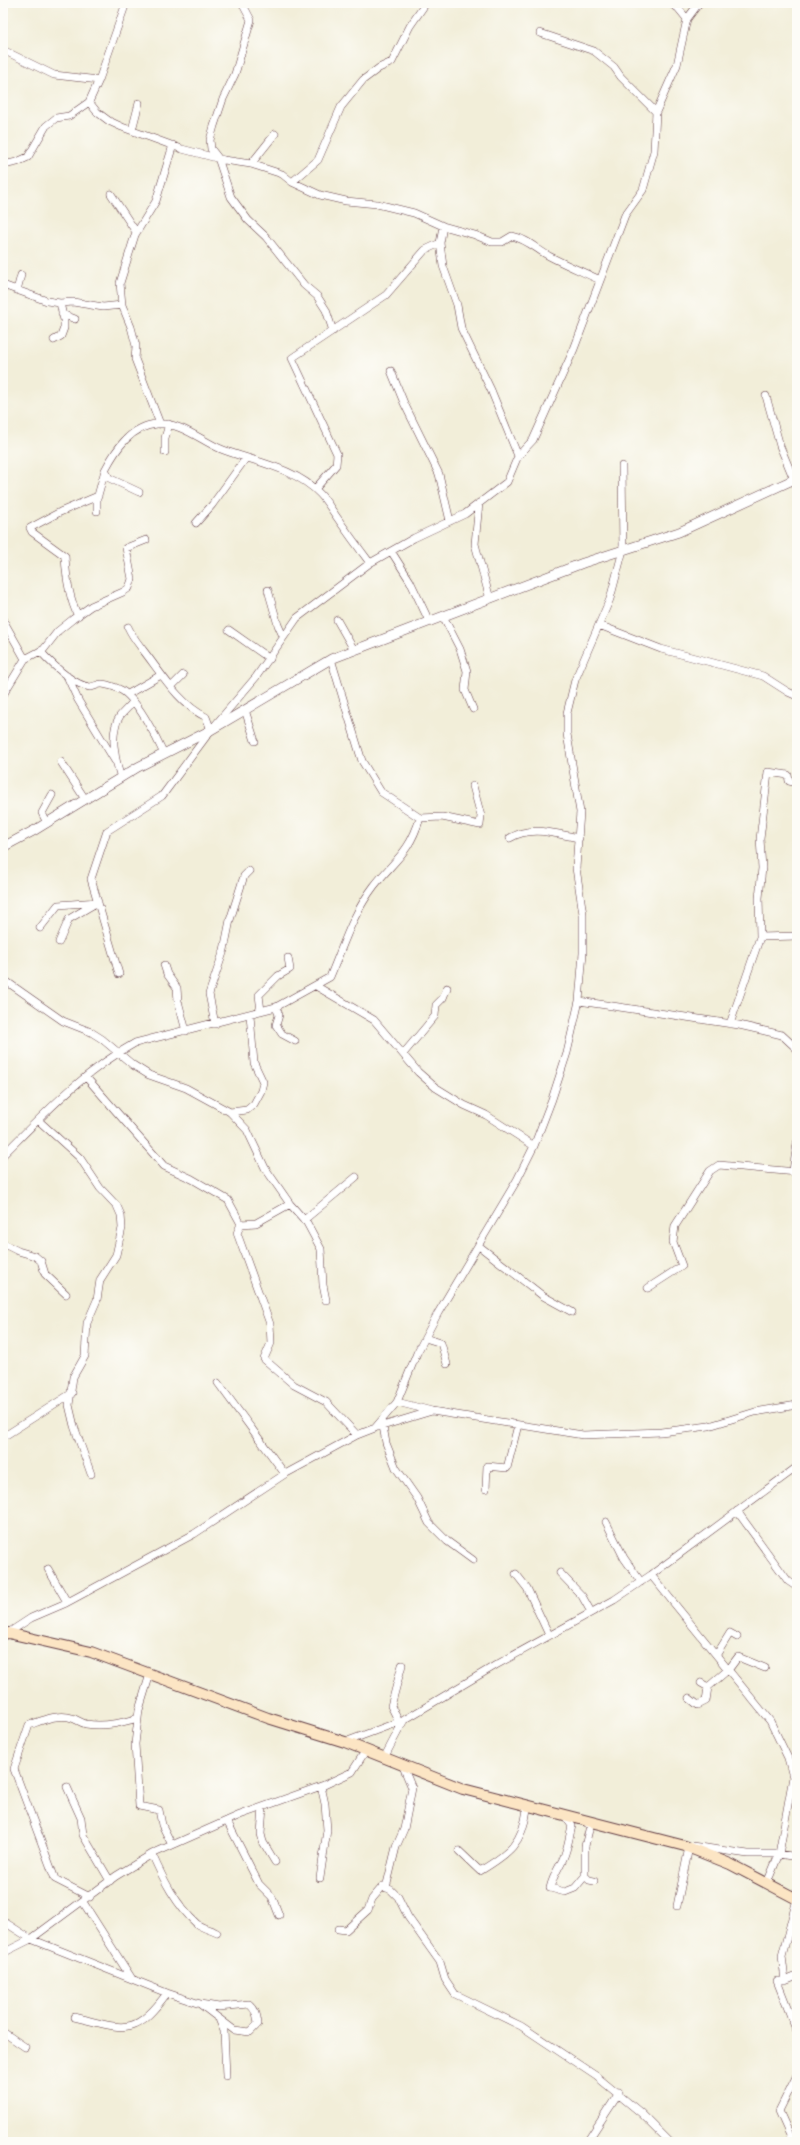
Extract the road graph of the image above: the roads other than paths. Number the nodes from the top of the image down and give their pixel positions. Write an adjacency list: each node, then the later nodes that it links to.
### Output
1 (126, 3): 9 (street)
2 (242, 3): 16 (street)
3 (426, 3): 19 (street)
4 (670, 3): 6 (street)
5 (699, 3): 6 (street)
6 (687, 19): 12 (street)
7 (540, 33): 12 (street)
8 (3, 50): 9 (street)
9 (99, 80): 10 (street)
10 (89, 102): 13 (street); 18 (street)
11 (139, 103): 13 (street)
12 (656, 112): 25 (street)
13 (132, 130): 15 (street)
14 (275, 134): 17 (street)
15 (174, 145): 16 (street); 22 (street)
16 (218, 158): 17 (street); 32 (street)
17 (251, 164): 19 (street)
18 (3, 165)
19 (292, 182): 21 (street)
20 (112, 194): 22 (street)
21 (443, 226): 23 (street); 25 (street)
22 (136, 232): 29 (street)
23 (440, 243): 32 (street); 39 (street)
24 (20, 275): 27 (street)
25 (600, 280): 39 (street)
26 (3, 285): 27 (street)
27 (17, 290): 28 (street)
28 (60, 303): 29 (street); 30 (street)
29 (122, 305): 36 (street)
30 (62, 314): 31 (street); 33 (street)
31 (75, 318)
32 (333, 331): 44 (street)
33 (54, 340)
34 (391, 370): 49 (street)
35 (766, 396): 43 (street)
36 (160, 424): 37 (street); 42 (street)
37 (169, 424): 38 (street); 40 (street)
38 (165, 452)
39 (518, 456): 47 (street)
40 (246, 458): 44 (street); 50 (street)
41 (622, 466): 52 (street)
42 (105, 470): 45 (street); 46 (street)
43 (796, 482): 52 (street)
44 (315, 489): 54 (street)
45 (139, 492)
46 (98, 496): 48 (street); 57 (street)
47 (479, 503): 49 (street); 56 (street)
48 (97, 511)
49 (450, 521): 53 (street)
50 (196, 523)
51 (146, 540): 57 (street)
52 (623, 550): 56 (street); 62 (street)
53 (391, 551): 54 (street); 60 (street)
54 (370, 563): 65 (street)
55 (268, 590): 65 (street)
56 (490, 599): 58 (street)
57 (78, 616): 67 (street)
58 (443, 616): 60 (street); 79 (street)
59 (337, 620): 66 (street)
60 (429, 621): 66 (street)
61 (4, 625): 68 (street)
62 (599, 625): 77 (street); 94 (street)
63 (128, 627): 71 (street)
64 (229, 630): 69 (street)
65 (283, 636): 69 (street)
66 (354, 650): 70 (street)
67 (40, 651): 68 (street); 73 (street)
68 (25, 659): 76 (street)
69 (270, 659): 81 (street)
70 (331, 659): 80 (street); 91 (street)
71 (161, 675): 74 (street); 75 (street)
72 (183, 675): 74 (street)
73 (67, 676): 75 (street); 84 (street)
74 (172, 686): 81 (street)
75 (128, 694): 78 (street)
76 (3, 695)
77 (797, 696)
78 (133, 702): 83 (street); 84 (street)
79 (473, 709)
80 (245, 710): 81 (street); 82 (street)
81 (211, 730): 83 (street); 97 (street)
82 (256, 741)
83 (164, 754): 86 (street)
84 (115, 761): 86 (street)
85 (61, 762): 90 (street)
86 (121, 778): 90 (street)
87 (797, 783): 100 (street)
88 (473, 786): 91 (street)
89 (52, 795): 92 (street)
90 (85, 799): 92 (street)
91 (420, 818): 106 (street)
92 (46, 823): 95 (street)
93 (510, 838): 94 (street)
94 (579, 838): 108 (street)
95 (3, 847)
96 (249, 870): 112 (street)
97 (98, 902): 98 (street); 101 (street); 104 (street)
98 (40, 928)
99 (797, 936): 100 (street)
100 (760, 938): 113 (street)
101 (59, 942)
102 (288, 958): 110 (street)
103 (164, 965): 114 (street)
104 (119, 974)
105 (3, 979): 117 (street)
106 (316, 986): 109 (street); 118 (street)
107 (448, 988): 118 (street)
108 (579, 1000): 113 (street); 123 (street)
109 (276, 1007): 110 (street); 115 (street)
110 (261, 1012): 111 (street)
111 (250, 1015): 112 (street); 120 (street)
112 (215, 1024): 114 (street)
113 (730, 1024): 116 (street)
114 (186, 1031): 117 (street)
115 (295, 1041)
116 (797, 1049)
117 (117, 1052): 119 (street); 120 (street)
118 (403, 1054): 123 (street)
119 (86, 1077): 121 (street); 129 (street)
120 (230, 1112): 127 (street)
121 (38, 1120): 124 (street); 139 (street)
122 (797, 1143): 125 (street)
123 (534, 1146): 131 (street)
124 (3, 1155)
125 (795, 1171): 132 (street)
126 (356, 1176): 128 (street)
127 (290, 1204): 128 (street); 129 (street)
128 (304, 1220): 134 (street)
129 (241, 1224): 146 (street)
130 (3, 1245): 133 (street)
131 (479, 1246): 135 (street); 136 (street)
132 (648, 1288)
133 (66, 1294)
134 (326, 1300)
135 (572, 1312)
136 (425, 1338): 137 (street); 140 (street)
137 (447, 1364)
138 (218, 1383): 150 (street)
139 (72, 1393): 147 (street); 149 (street)
140 (397, 1402): 142 (street); 145 (street)
141 (797, 1405): 143 (street)
142 (432, 1411): 143 (street); 144 (street)
143 (518, 1425): 151 (street)
144 (383, 1426): 145 (street); 154 (street)
145 (375, 1428): 146 (street)
146 (357, 1435): 150 (street)
147 (3, 1437)
148 (797, 1467): 152 (street)
149 (91, 1474)
150 (285, 1474): 161 (street)
151 (486, 1489)
152 (737, 1511): 158 (street); 160 (street)
153 (606, 1522): 159 (street)
154 (473, 1560)
155 (48, 1569): 161 (street)
156 (560, 1572): 162 (street)
157 (516, 1574): 164 (street)
158 (652, 1575): 159 (street); 166 (street)
159 (641, 1582): 162 (street)
160 (797, 1587)
161 (67, 1602): 163 (street)
162 (591, 1612): 164 (street)
163 (6, 1634): 170 (main road)
164 (549, 1635): 175 (street)
165 (737, 1637): 166 (street)
166 (717, 1654): 169 (street)
167 (402, 1666): 175 (street)
168 (765, 1668): 169 (street)
169 (729, 1669): 172 (street); 191 (street)
170 (150, 1674): 174 (street); 176 (main road)
171 (701, 1683): 172 (street)
172 (708, 1687): 173 (street)
173 (689, 1698)
174 (138, 1718): 187 (street); 200 (street)
175 (402, 1721): 176 (street); 178 (street)
176 (345, 1742): 177 (main road)
177 (366, 1750): 178 (main road); 180 (street)
178 (384, 1758): 179 (main road)
179 (402, 1764): 182 (main road); 199 (street)
180 (320, 1786): 183 (street); 195 (street)
181 (67, 1787): 196 (street)
182 (522, 1804): 184 (main road); 189 (street)
183 (263, 1807): 185 (street); 193 (street)
184 (564, 1815): 186 (main road); 194 (street)
185 (227, 1821): 187 (street); 204 (street)
186 (585, 1821): 188 (main road); 194 (street)
187 (172, 1845): 190 (street)
188 (687, 1846): 191 (street); 198 (main road); 203 (street)
189 (459, 1851)
190 (152, 1854): 196 (street); 207 (street)
191 (779, 1854): 192 (street); 198 (street)
192 (797, 1857)
193 (275, 1862)
194 (585, 1876): 197 (street)
195 (320, 1878)
196 (110, 1881): 200 (street)
197 (594, 1881)
198 (767, 1883): 201 (main road)
199 (386, 1888): 206 (street); 222 (street)
200 (90, 1897): 202 (street)
201 (797, 1899): 212 (street)
202 (83, 1902): 208 (street); 211 (street)
203 (676, 1906)
204 (279, 1915)
205 (3, 1921): 208 (street)
206 (338, 1929)
207 (217, 1933)
208 (31, 1939): 209 (street); 211 (street)
209 (3, 1953)
210 (797, 1976): 212 (street)
211 (132, 1980): 213 (street)
212 (785, 1981): 218 (street)
213 (167, 1993): 214 (street); 215 (street)
214 (200, 2004): 216 (street); 216 (street)
215 (74, 2017)
216 (219, 2018): 221 (street)
217 (3, 2032): 219 (street)
218 (797, 2032)
219 (25, 2047)
220 (797, 2075): 225 (street)
221 (226, 2076)
222 (619, 2093): 223 (street); 224 (street)
223 (587, 2142)
224 (670, 2142)
225 (793, 2142): 226 (street)
226 (797, 2142)

